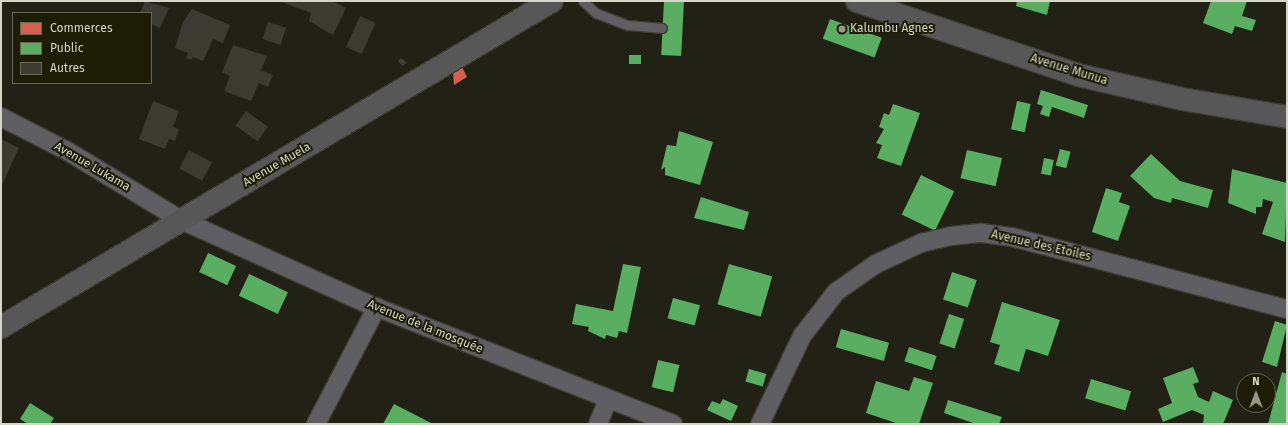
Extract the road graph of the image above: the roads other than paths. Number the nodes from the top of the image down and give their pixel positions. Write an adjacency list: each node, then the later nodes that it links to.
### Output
1 (552, 1): 4 (street, Avenue Muela)
2 (583, 1): 5 (lane)
3 (857, 1): 7 (street, Avenue Munua)
4 (531, 7): 8 (street, Avenue Muela)
5 (662, 28)
6 (1, 117): 8 (street, Avenue Lukama)
7 (1287, 117)
8 (182, 220): 9 (street, Avenue de la mosquée); 11 (street, Avenue Muela)
9 (377, 307): 12 (street, Avenue de la mosquée); 13 (street)
10 (1287, 309): 16 (street, Avenue des Etoiles)
11 (1, 327)
12 (608, 399): 14 (street); 15 (street, Avenue de la mosquée)
13 (316, 424)
14 (598, 424)
15 (673, 424)
16 (760, 424)

